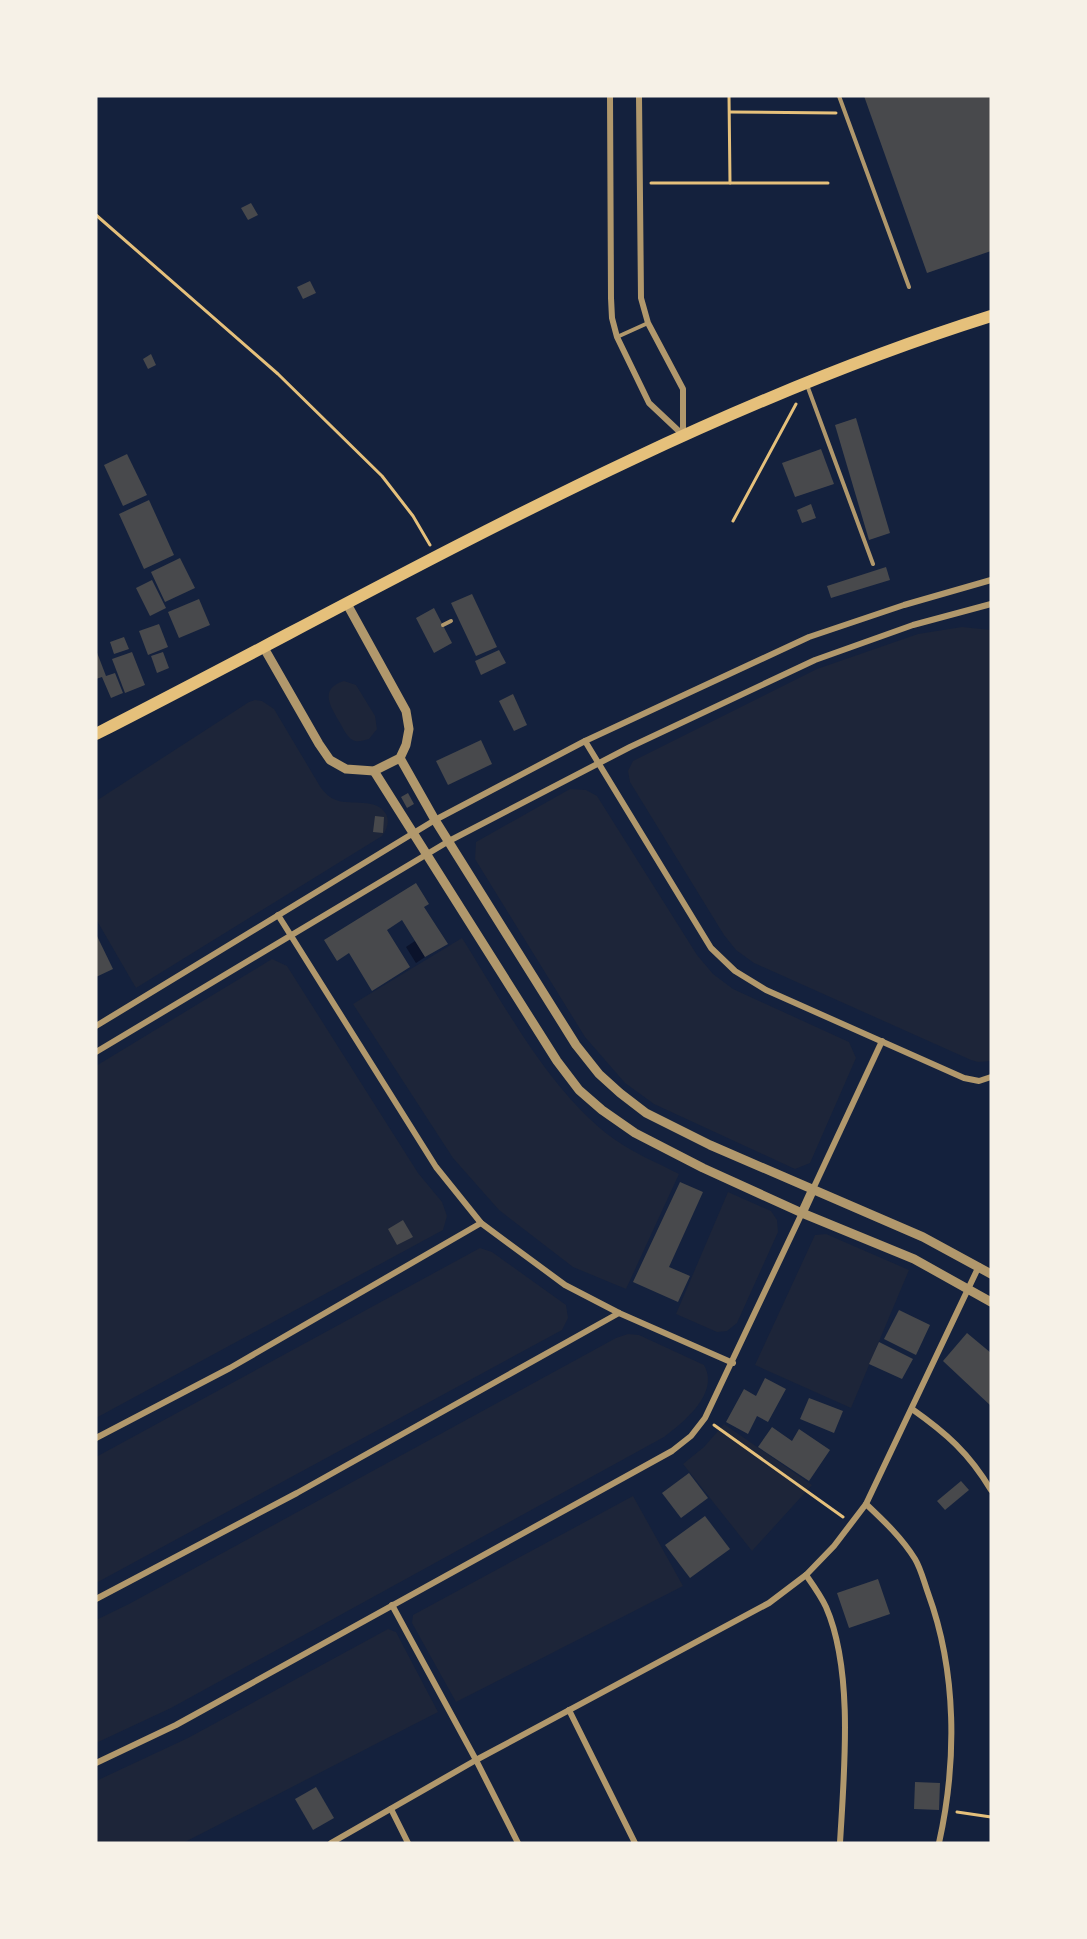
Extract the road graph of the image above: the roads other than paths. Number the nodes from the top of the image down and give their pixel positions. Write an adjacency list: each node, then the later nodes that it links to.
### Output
1 (610, 96): 7 (street)
2 (639, 96): 6 (street)
3 (839, 96): 4 (lane)
4 (909, 287)
5 (991, 316): 8 (main road)
6 (648, 323): 7 (lane); 9 (street)
7 (617, 337): 9 (street)
8 (806, 384): 9 (main road); 10 (lane)
9 (683, 436): 12 (main road)
10 (873, 564)
11 (991, 580): 18 (street)
12 (347, 604): 16 (main road); 19 (street)
13 (991, 604): 20 (street)
14 (451, 621): 15 (lane)
15 (443, 625)
16 (264, 648): 17 (main road); 21 (street)
17 (96, 734)
18 (585, 741): 20 (street); 22 (street)
19 (400, 758): 21 (street); 22 (street)
20 (598, 763): 24 (street); 29 (street)
21 (374, 771): 23 (street)
22 (435, 820): 23 (street); 24 (street)
23 (413, 834): 25 (street); 26 (street)
24 (449, 841): 25 (street); 32 (street)
25 (426, 855): 27 (street); 33 (street)
26 (278, 915): 27 (street); 28 (street)
27 (290, 935): 30 (street); 34 (street)
28 (96, 1026)
29 (882, 1041): 31 (street); 32 (street)
30 (96, 1052)
31 (991, 1077)
32 (813, 1189): 33 (street); 35 (street)
33 (802, 1213): 37 (street); 40 (street)
34 (481, 1223): 39 (street); 42 (street)
35 (979, 1266): 36 (street); 37 (street)
36 (991, 1274)
37 (968, 1288): 38 (street); 41 (street)
38 (991, 1302)
39 (619, 1313): 40 (street); 46 (street)
40 (733, 1363): 47 (street)
41 (912, 1409): 43 (street); 44 (street)
42 (96, 1438)
43 (991, 1490)
44 (866, 1504): 45 (street); 57 (street)
45 (806, 1575): 48 (street); 56 (street)
46 (96, 1599)
47 (392, 1605): 49 (street); 50 (street)
48 (569, 1710): 49 (street); 55 (street)
49 (476, 1760): 51 (street); 54 (street)
50 (96, 1763)
51 (391, 1809): 52 (street); 53 (street)
52 (331, 1843)
53 (408, 1843)
54 (518, 1843)
55 (635, 1843)
56 (840, 1843)
57 (939, 1843)

